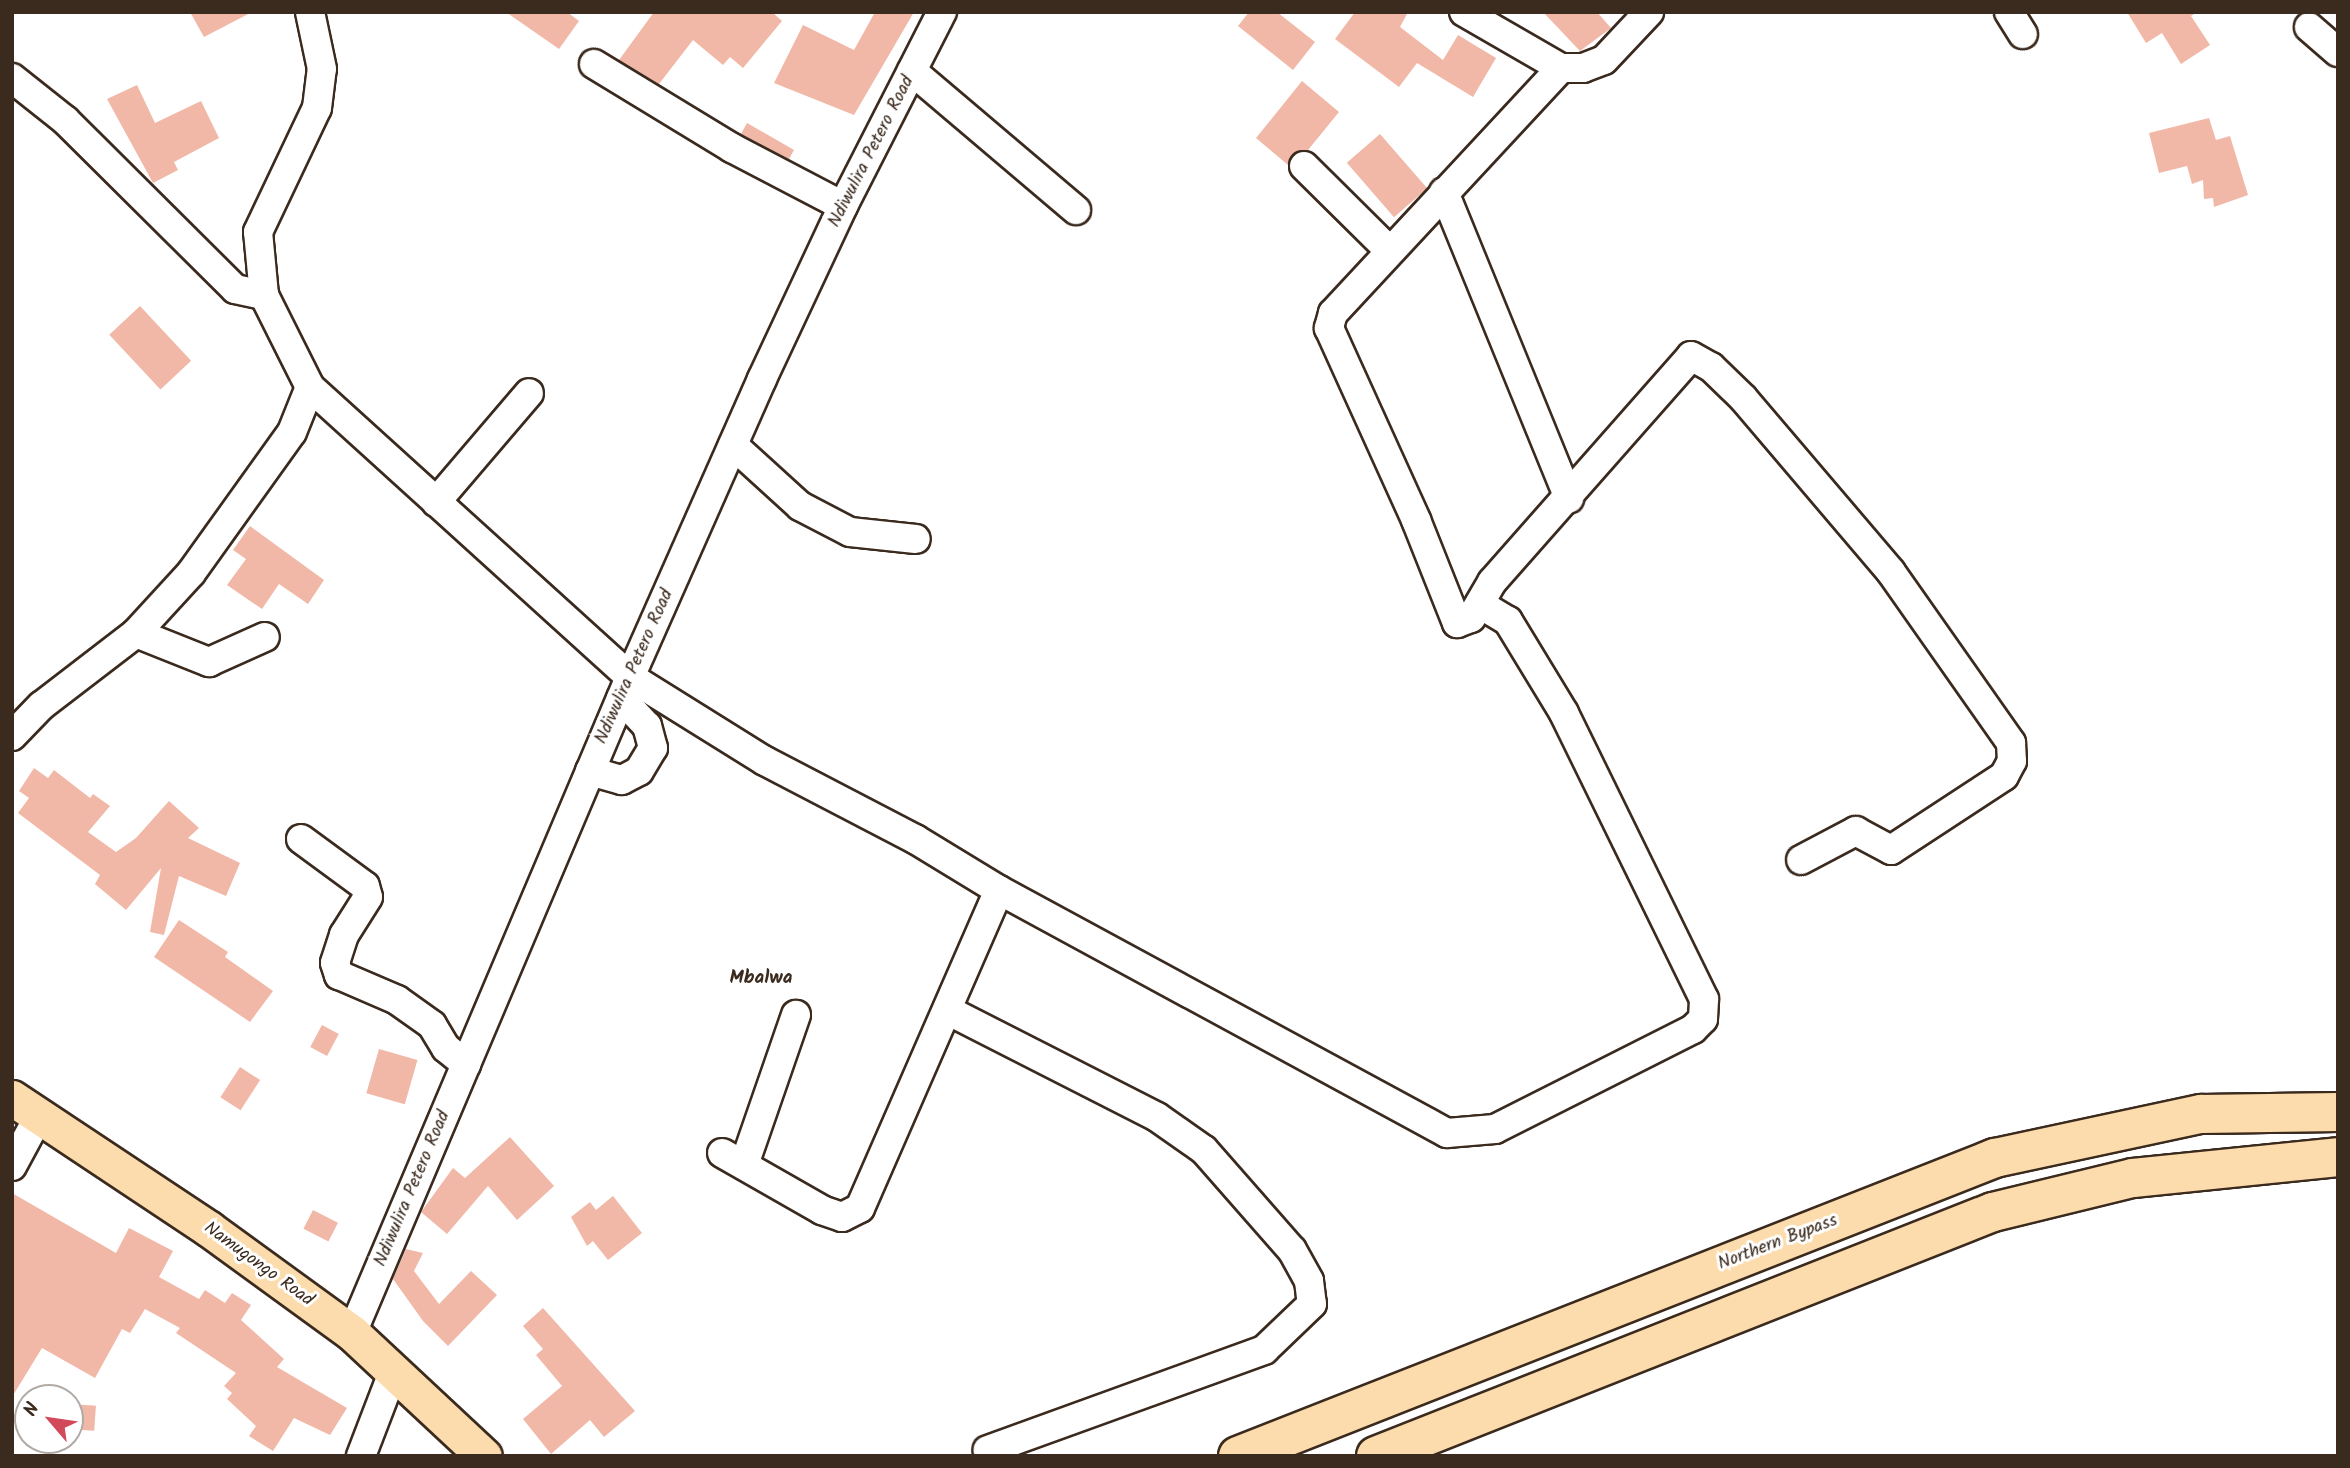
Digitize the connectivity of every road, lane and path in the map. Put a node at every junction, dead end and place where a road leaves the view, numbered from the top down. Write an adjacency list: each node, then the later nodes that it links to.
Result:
1 (310, 12): 16 (street)
2 (942, 12): 9 (street, Ndiwulira Petero Road)
3 (1464, 12): 8 (street)
4 (1648, 12): 8 (street)
5 (2309, 27): 6 (street)
6 (2338, 52)
7 (594, 64): 13 (street)
8 (1561, 68): 12 (street)
9 (912, 71): 13 (street, Ndiwulira Petero Road); 14 (street)
10 (12, 78): 16 (street)
11 (1304, 166): 15 (street)
12 (1444, 192): 15 (street); 20 (street)
13 (843, 206): 19 (street, Ndiwulira Petero Road)
14 (1076, 210)
15 (1390, 251): 23 (street)
16 (264, 295): 17 (street)
17 (310, 387): 21 (street); 24 (street)
18 (529, 393): 21 (street)
19 (733, 445): 22 (street); 26 (street, Ndiwulira Petero Road)
20 (1569, 498): 23 (street); 30 (street)
21 (436, 502): 26 (street)
22 (916, 539)
23 (1480, 604): 31 (street)
24 (136, 633): 25 (street); 27 (street)
25 (265, 637)
26 (626, 688): 28 (street, Ndiwulira Petero Road); 28 (street); 31 (street)
27 (12, 736)
28 (590, 771): 34 (street, Ndiwulira Petero Road)
29 (301, 839): 34 (street)
30 (1801, 860)
31 (999, 890): 32 (street)
32 (949, 1011): 33 (street); 41 (street)
33 (796, 1014)
34 (466, 1064): 39 (street, Ndiwulira Petero Road)
35 (26, 1107): 38 (street); 39 (main road, Namugongo Road)
36 (2338, 1112): 44 (highway, Northern Bypass)
37 (2338, 1157): 45 (highway)
38 (12, 1166)
39 (352, 1333): 40 (main road, Namugongo Road)
40 (394, 1370): 42 (street); 43 (main road, Namugongo Road)
41 (988, 1450)
42 (361, 1456)
43 (484, 1456)
44 (1238, 1456)
45 (1376, 1456)

